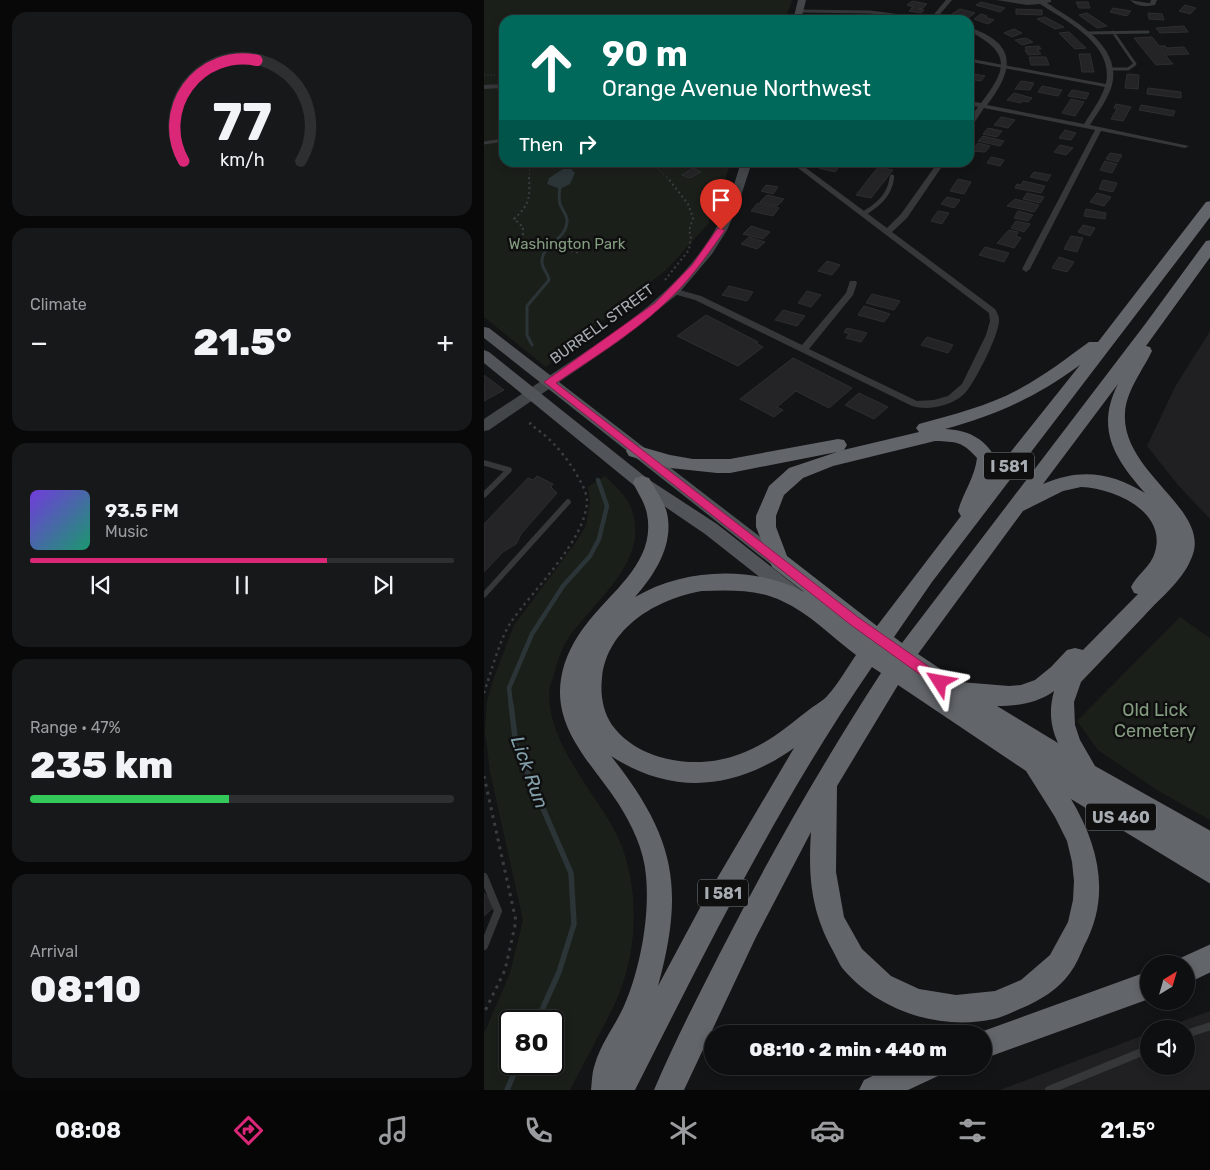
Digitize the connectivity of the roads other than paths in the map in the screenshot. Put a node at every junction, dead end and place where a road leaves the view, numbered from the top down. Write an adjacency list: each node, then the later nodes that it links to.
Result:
1 (802, 0): 9 (street)
2 (949, 0): 12 (street)
3 (999, 0): 7 (street)
4 (1051, 0): 8 (street)
5 (1133, 0): 6 (street)
6 (1154, 0)
7 (1014, 1): 8 (street)
8 (1042, 2): 16 (street)
9 (800, 11): 10 (street); 11 (lane)
10 (799, 15)
11 (893, 15)
12 (936, 15)
13 (974, 32): 18 (street)
14 (1113, 32): 15 (lane); 16 (lane); 19 (lane)
15 (1148, 32)
16 (1086, 33): 19 (street)
17 (974, 61): 18 (lane)
18 (1005, 67): 22 (lane); 24 (street)
19 (1109, 69): 22 (street)
20 (484, 86): 21 (street)
21 (499, 86)
22 (1108, 86): 26 (street)
23 (974, 104): 24 (street)
24 (982, 106): 25 (street); 26 (street)
25 (974, 117)
26 (1086, 126): 27 (street)
27 (1099, 128): 30 (street); 39 (street)
28 (499, 141): 29 (lane)
29 (484, 143)
30 (1185, 146)
31 (745, 167): 41 (street, BURRELL STREET)
32 (802, 167): 36 (street)
33 (938, 167): 37 (street)
34 (892, 176): 36 (lane)
35 (1210, 205): 44 (highway, I 581)
36 (863, 214): 37 (street)
37 (888, 232): 45 (street)
38 (1210, 244): 42 (highway, I 581)
39 (1026, 269)
40 (853, 283): 45 (street)
41 (667, 287): 45 (street); 47 (street, BURRELL STREET)
42 (1163, 312): 55 (highway, I 581); 63 (highway)
43 (484, 331): 47 (main road, US 460)
44 (1113, 333): 50 (highway); 56 (highway, I 581)
45 (803, 350)
46 (484, 355): 48 (main road, US 460)
47 (549, 382): 48 (street, BURRELL STREET); 50 (main road, US 460)
48 (532, 394): 49 (street, BURRELL STREET); 52 (main road, US 460)
49 (484, 426)
50 (635, 451): 57 (main road, US 460)
51 (484, 463): 53 (lane)
52 (642, 483): 59 (main road, US 460); 79 (highway)
53 (484, 495)
54 (568, 502): 58 (lane)
55 (1013, 508): 60 (highway); 64 (highway, I 581)
56 (966, 523): 57 (highway); 61 (highway, I 581)
57 (779, 561): 60 (highway, US 460)
58 (484, 595)
59 (800, 600): 61 (highway); 62 (highway, US 460)
60 (954, 691): 63 (highway, US 460)
61 (838, 698): 80 (highway, I 581)
62 (1032, 762): 64 (highway); 66 (highway, US 460)
63 (1087, 774): 65 (highway, US 460)
64 (826, 782): 81 (highway, I 581)
65 (1210, 845)
66 (1210, 872)
67 (484, 877): 68 (lane)
68 (484, 946)
69 (1210, 957): 70 (highway)
70 (1195, 966)
71 (1210, 966): 72 (highway)
72 (1195, 969)
73 (1140, 988): 76 (highway)
74 (1210, 1026): 75 (lane)
75 (1195, 1031)
76 (992, 1042)
77 (1140, 1053): 83 (lane)
78 (908, 1075): 82 (highway)
79 (606, 1090)
80 (619, 1090)
81 (669, 1090)
82 (874, 1090)
83 (1049, 1090)

